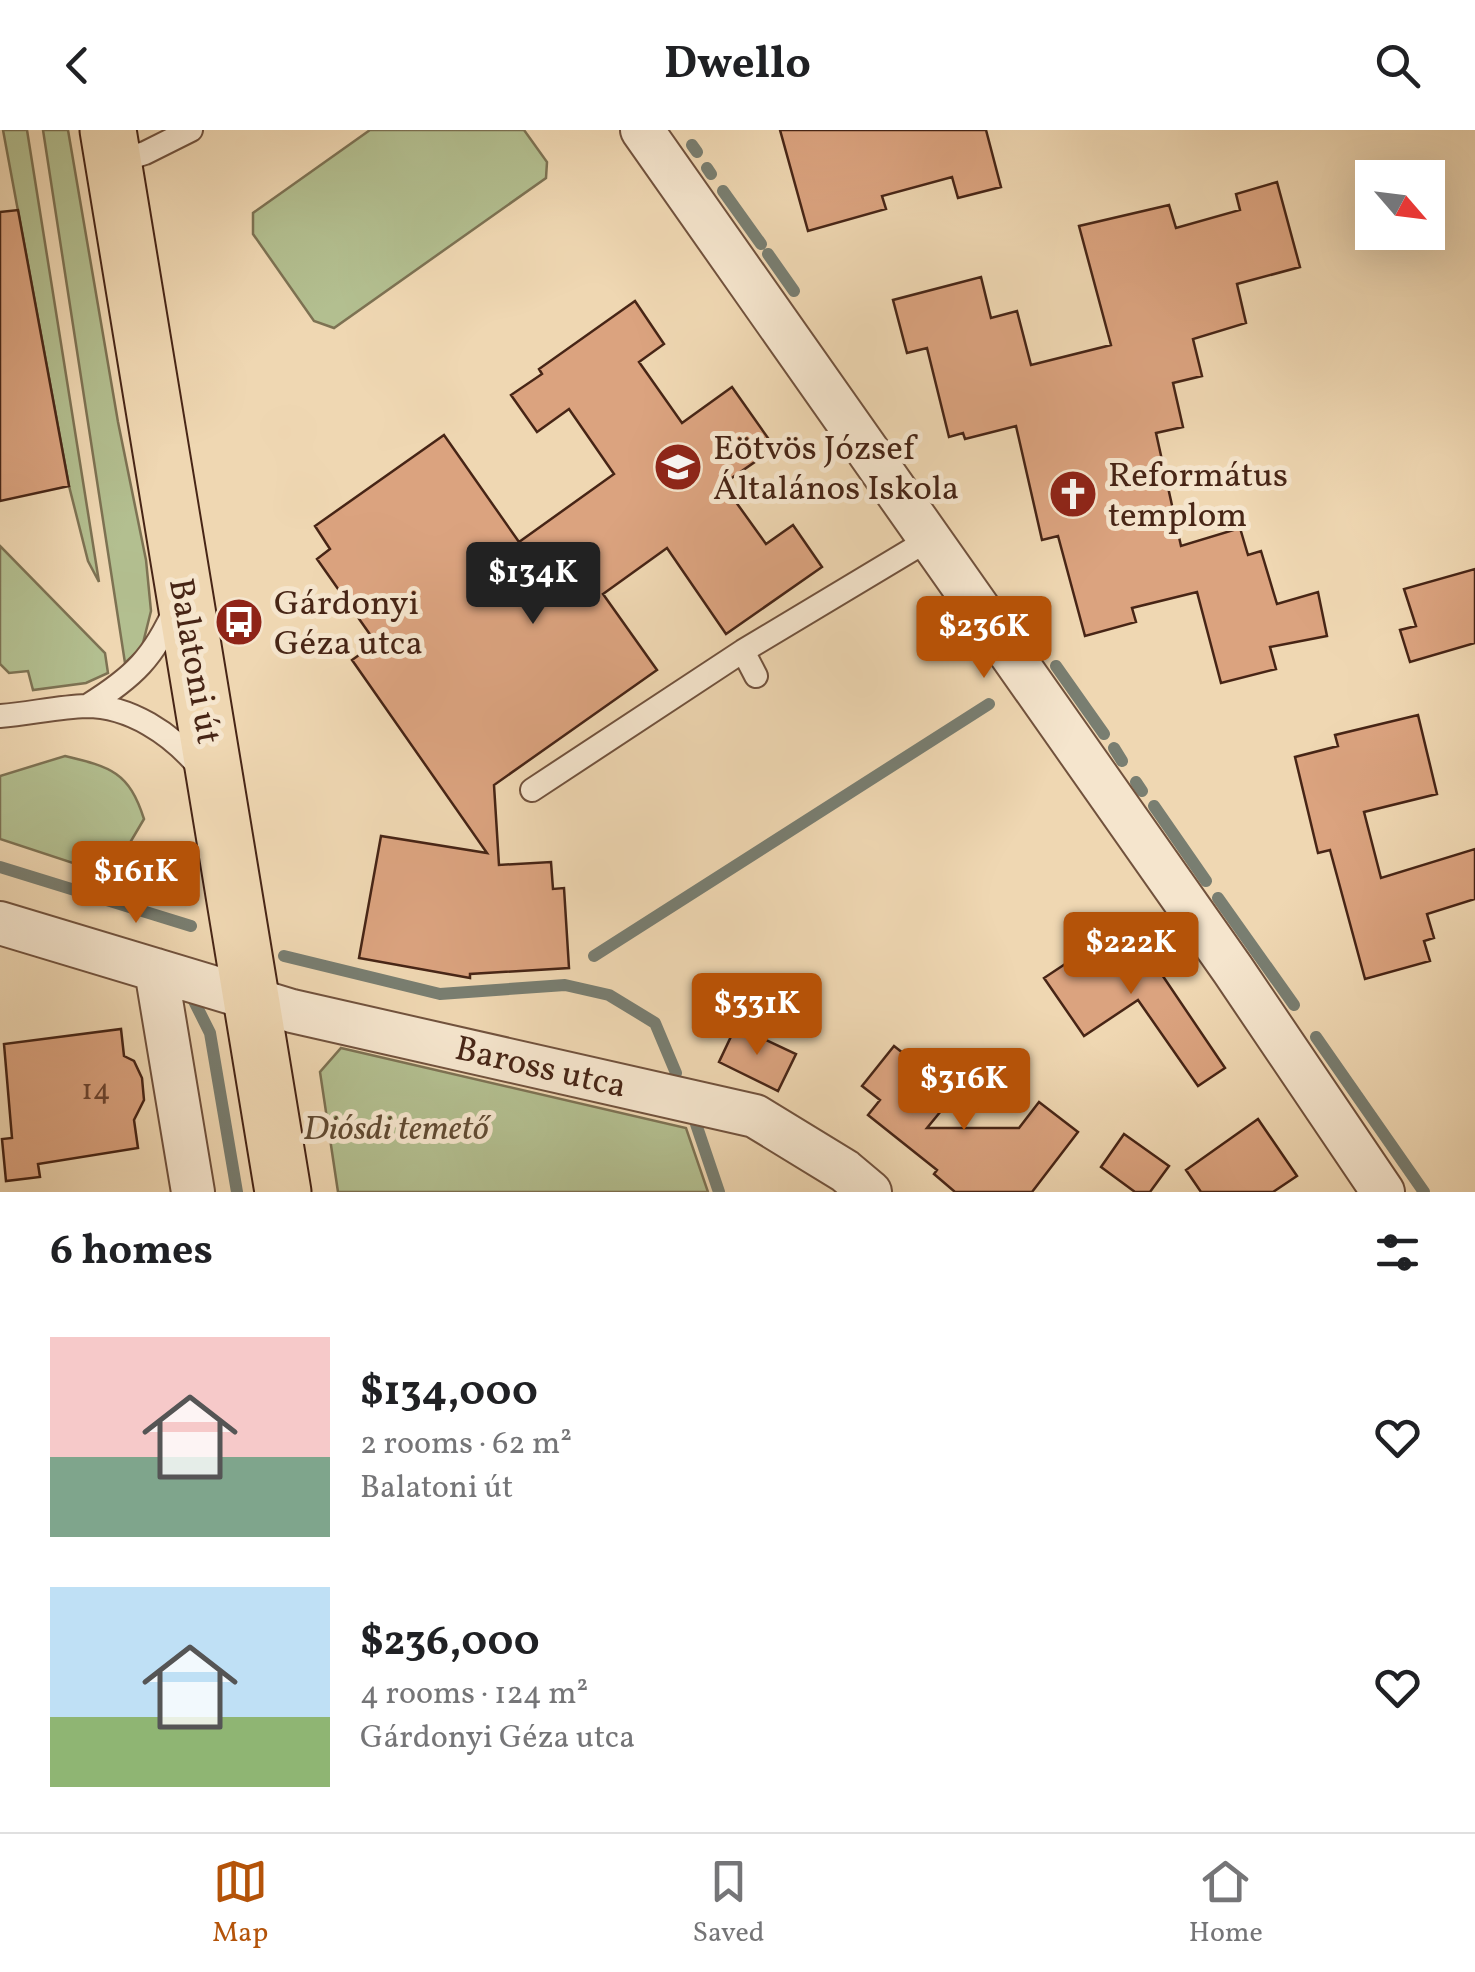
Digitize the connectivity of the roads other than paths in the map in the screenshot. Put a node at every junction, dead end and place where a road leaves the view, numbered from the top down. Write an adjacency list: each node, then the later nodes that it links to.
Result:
1 (191, 130): 3 (lane)
2 (642, 130): 4 (street)
3 (111, 147): 5 (main road, Balatoni út)
4 (928, 540): 6 (lane); 18 (street)
5 (184, 590): 8 (lane); 10 (main road, Balatoni út)
6 (743, 651): 7 (lane); 11 (lane)
7 (756, 676)
8 (87, 706): 9 (lane); 10 (lane)
9 (0, 716)
10 (218, 788): 14 (main road, Balatoni út)
11 (532, 790)
12 (0, 923): 13 (street, Baross utca)
13 (156, 970): 14 (street, Baross utca); 15 (street)
14 (250, 998): 16 (main road, Balatoni út); 17 (street, Baross utca)
15 (193, 1192)
16 (283, 1192)
17 (870, 1192)
18 (1383, 1192)

